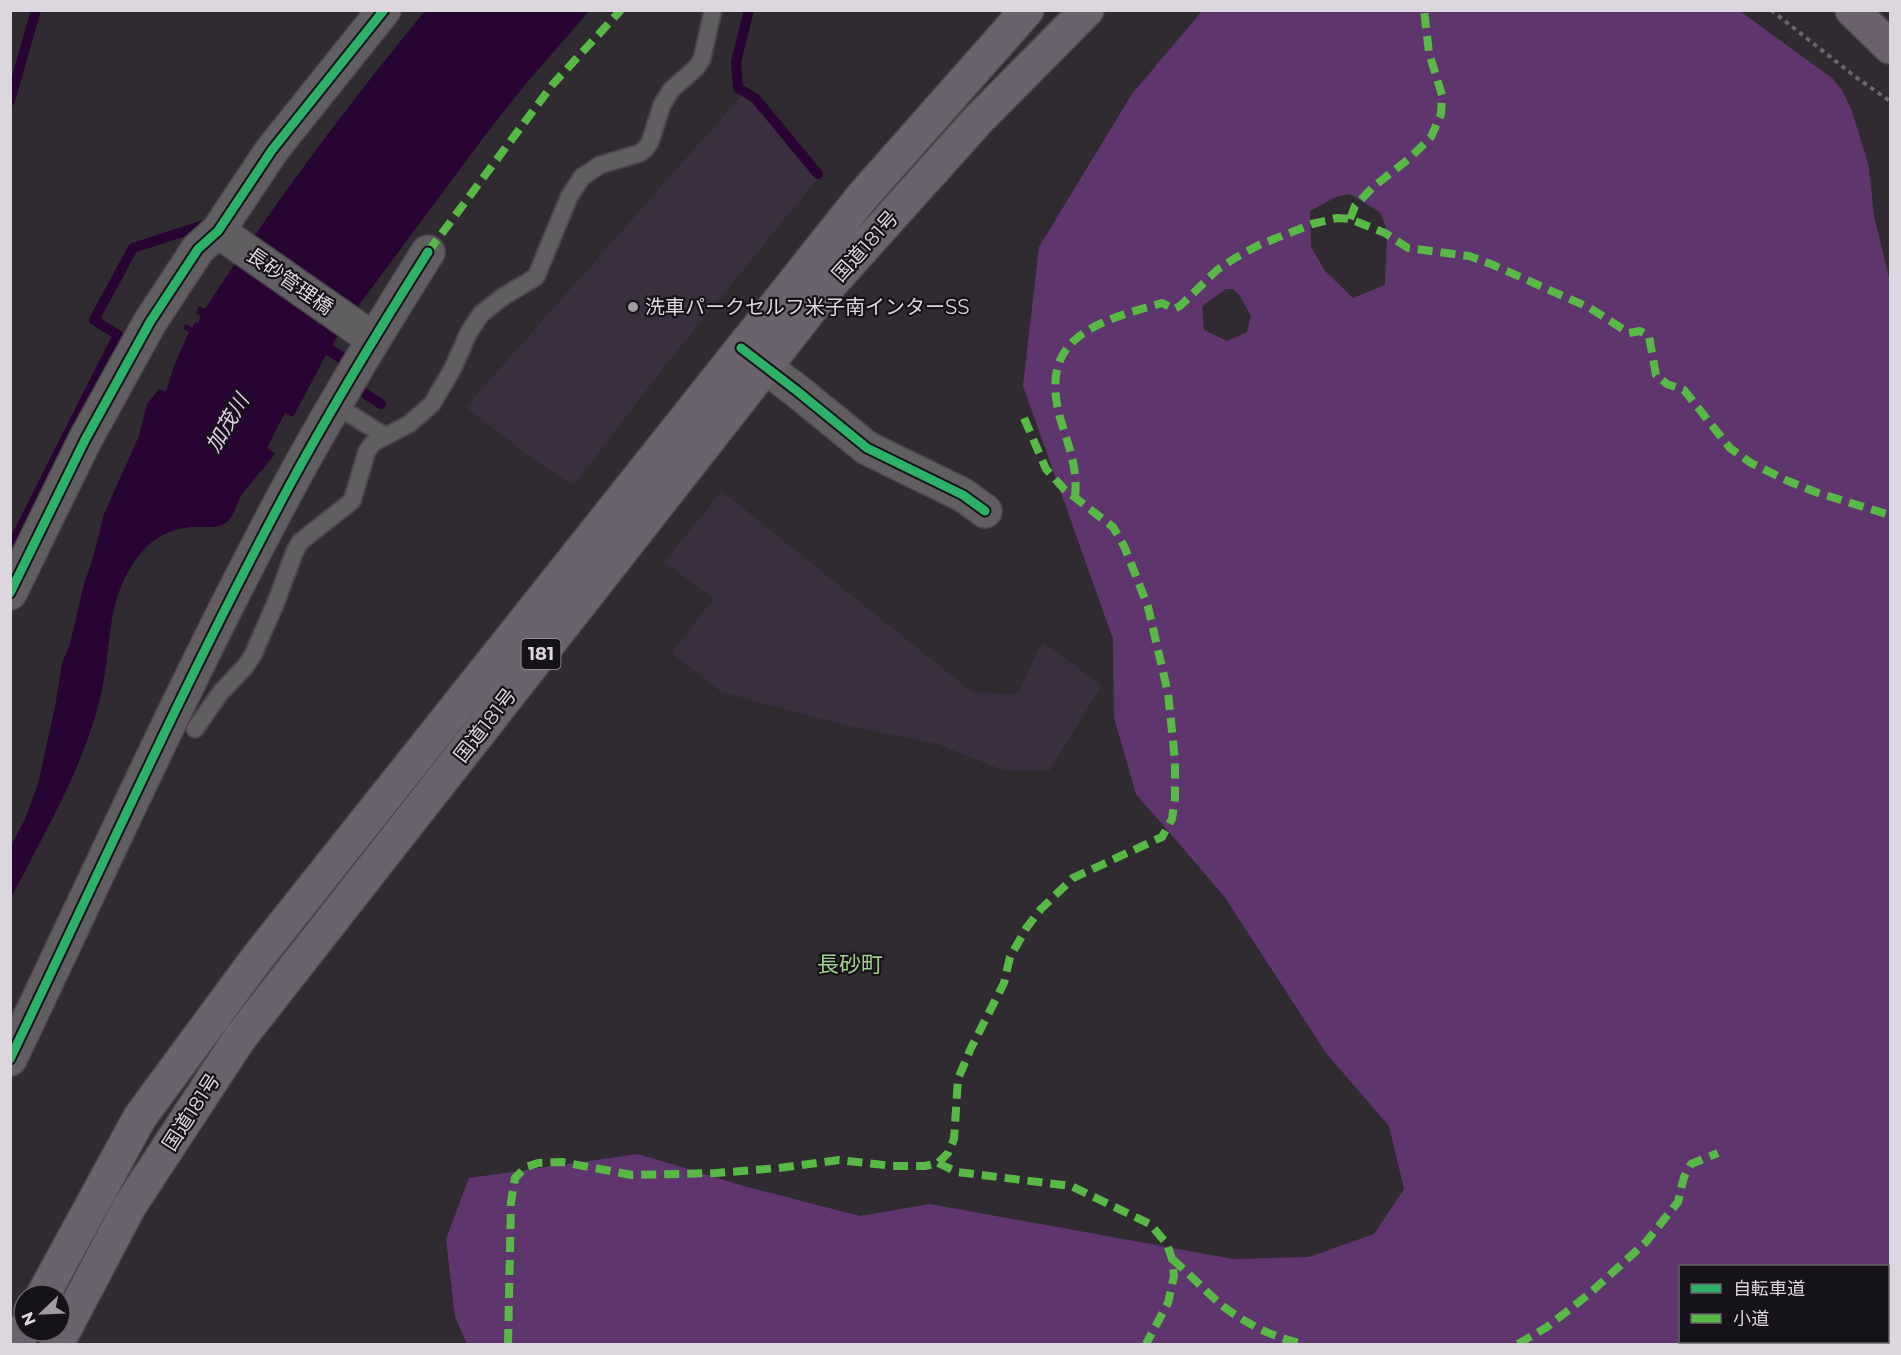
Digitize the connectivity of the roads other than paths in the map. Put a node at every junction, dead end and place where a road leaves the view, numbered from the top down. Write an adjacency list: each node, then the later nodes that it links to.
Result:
1 (384, 10): 9 (street)
2 (713, 10): 14 (lane)
3 (1027, 10): 12 (highway, 国道181号 / 181)
4 (1087, 10): 12 (highway, 国道181号 / 181)
5 (1852, 10): 8 (highway)
6 (1884, 10): 7 (highway)
7 (1890, 16)
8 (1890, 47)
9 (225, 236): 11 (street, 長砂管理橋); 16 (street)
10 (428, 252): 11 (street)
11 (360, 330): 13 (street)
12 (753, 357): 15 (street); 19 (highway, 国道181号 / 181); 20 (highway, 国道181号 / 181)
13 (335, 405): 14 (lane); 17 (street)
14 (385, 436): 17 (lane)
15 (985, 511)
16 (10, 593)
17 (192, 727): 18 (street)
18 (10, 1059)
19 (50, 1283)
20 (57, 1344)

